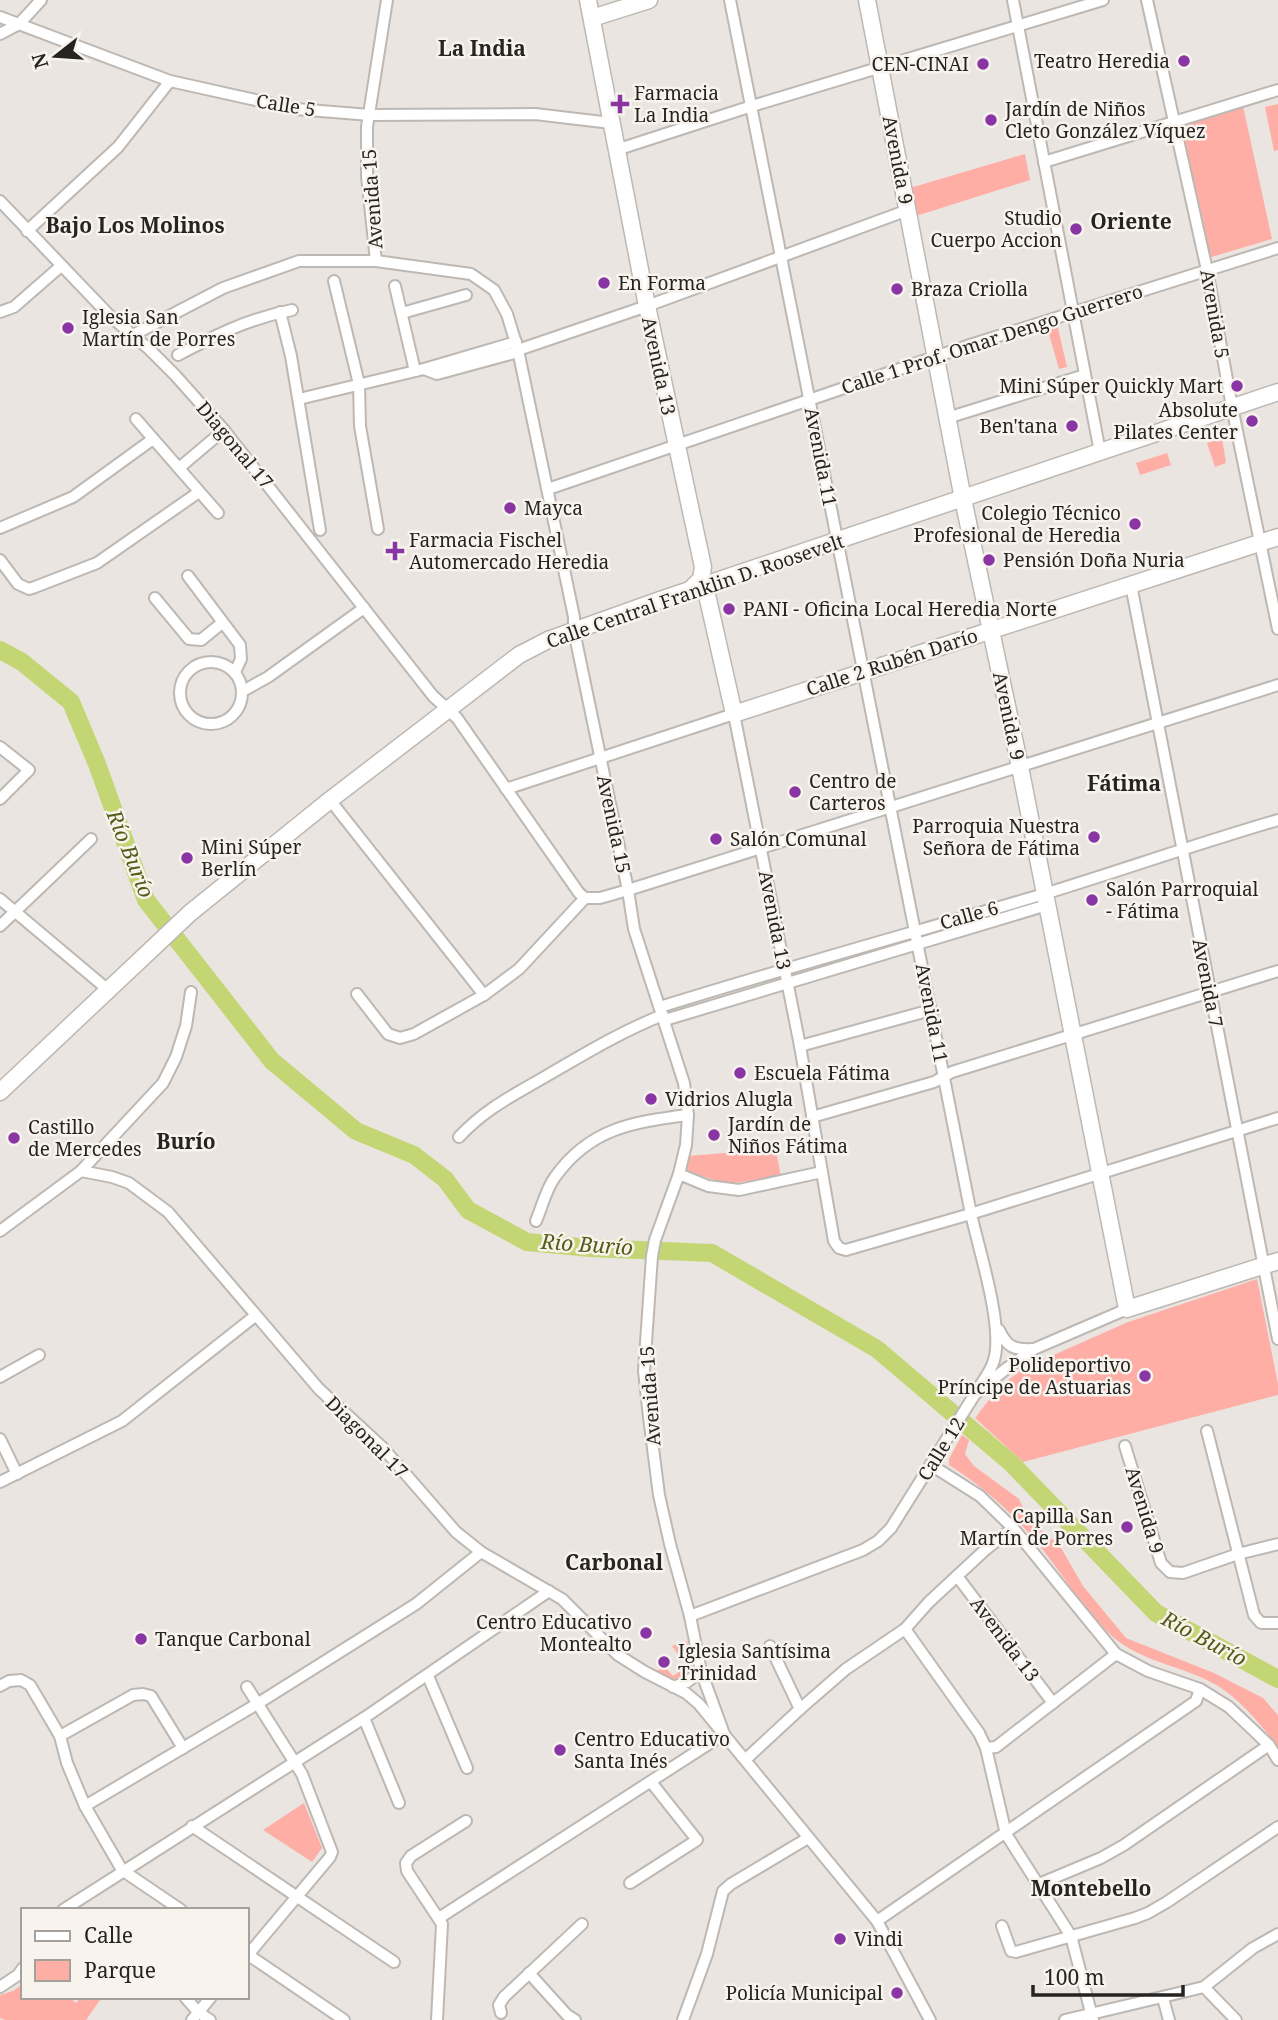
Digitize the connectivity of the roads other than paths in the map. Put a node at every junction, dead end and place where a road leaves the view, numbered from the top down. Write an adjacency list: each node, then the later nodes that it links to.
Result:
1 (41, 0): 12 (street)
2 (387, 0): 19 (street, Avenida 15)
3 (587, 0): 11 (main road, Avenida 13)
4 (649, 0): 11 (main road)
5 (730, 0): 18 (street, Avenida 11)
6 (867, 0): 15 (main road, Avenida 9)
7 (1013, 0): 13 (street)
8 (1103, 0): 13 (street)
9 (1146, 0): 20 (street, Avenida 5)
10 (0, 17): 12 (street, Calle 5)
11 (592, 19): 21 (main road, Avenida 13)
12 (19, 24): 14 (street); 16 (street, Calle 5)
13 (1018, 26): 15 (street); 23 (street)
14 (0, 34)
15 (880, 68): 18 (street); 25 (main road, Avenida 9)
16 (170, 81): 19 (street, Calle 5); 26 (street)
17 (1278, 90): 20 (street)
18 (752, 106): 22 (street); 28 (street, Avenida 11)
19 (370, 115): 21 (street, Calle 5); 29 (street, Avenida 15)
20 (1173, 122): 23 (street); 31 (street, Avenida 5)
21 (611, 123): 22 (main road, Avenida 13)
22 (616, 150): 35 (main road, Avenida 13)
23 (1044, 162): 37 (street)
24 (0, 201): 26 (street, Diagonal 17)
25 (908, 210): 28 (street); 42 (main road, Avenida 9)
26 (27, 231): 30 (street, Diagonal 17)
27 (1278, 248): 31 (street, Calle 1 Prof. Omar Dengo Guerrero)
28 (782, 256): 35 (street); 47 (street, Avenida 11)
29 (376, 261): 39 (street); 40 (street, Avenida 15)
30 (61, 266): 36 (street); 39 (street, Diagonal 17)
31 (1207, 270): 37 (street, Calle 1 Prof. Omar Dengo Guerrero); 49 (street, Avenida 5)
32 (334, 281): 45 (street)
33 (395, 286): 38 (street)
34 (466, 295): 38 (street)
35 (647, 306): 40 (street); 54 (main road, Avenida 13)
36 (0, 312)
37 (1073, 312): 42 (street, Calle 1 Prof. Omar Dengo Guerrero); 44 (street)
38 (402, 313): 43 (street)
39 (132, 335): 52 (street, Diagonal 17)
40 (517, 348): 43 (street); 57 (street, Avenida 15)
41 (178, 355): 48 (street)
42 (936, 357): 47 (street, Calle 1 Prof. Omar Dengo Guerrero); 50 (main road, Avenida 9)
43 (420, 370): 45 (street)
44 (1085, 375): 50 (street); 55 (street)
45 (359, 384): 48 (street); 62 (street)
46 (1278, 391): 49 (main road, Calle Central Franklin D. Roosevelt)
47 (810, 398): 54 (street, Calle 1 Prof. Omar Dengo Guerrero); 65 (street, Avenida 11)
48 (299, 399): 63 (street)
49 (1232, 407): 55 (main road, Calle Central Franklin D. Roosevelt); 66 (street, Avenida 5)
50 (947, 418): 59 (main road, Avenida 9)
51 (136, 419): 53 (street)
52 (224, 430): 56 (street); 74 (street, Diagonal 17)
53 (153, 439): 56 (street); 61 (street)
54 (675, 444): 57 (street, Calle 1 Prof. Omar Dengo Guerrero); 68 (main road, Avenida 13)
55 (1100, 452): 59 (main road, Calle Central Franklin D. Roosevelt)
56 (179, 468): 58 (street)
57 (548, 489): 78 (street, Avenida 15)
58 (199, 492): 60 (street); 67 (street)
59 (963, 499): 65 (main road, Calle Central Franklin D. Roosevelt); 77 (main road, Avenida 9)
60 (218, 513)
61 (0, 528)
62 (378, 529)
63 (320, 530)
64 (1278, 537): 66 (main road, Calle 2 Rubén Darío)
65 (838, 542): 70 (main road, Calle Central Franklin D. Roosevelt); 79 (street, Avenida 11)
66 (1260, 543): 71 (main road, Calle 2 Rubén Darío); 76 (street, Avenida 5)
67 (0, 560)
68 (703, 566): 70 (main road); 72 (main road)
69 (188, 576): 75 (street)
70 (721, 580): 72 (main road, Calle Central Franklin D. Roosevelt)
71 (1130, 585): 77 (main road, Calle 2 Rubén Darío); 85 (street, Avenida 7)
72 (697, 588): 78 (main road, Calle Central Franklin D. Roosevelt); 84 (main road, Avenida 13)
73 (155, 598): 75 (street)
74 (364, 608): 82 (street); 83 (street, Diagonal 17)
75 (222, 623): 80 (street)
76 (1278, 628)
77 (992, 630): 79 (main road, Calle 2 Rubén Darío); 88 (main road, Avenida 9)
78 (574, 631): 83 (main road, Calle Central Franklin D. Roosevelt); 87 (street, Avenida 15)
79 (864, 671): 84 (main road, Calle 2 Rubén Darío); 92 (street, Avenida 11)
80 (235, 672): 82 (street); 82 (street)
81 (1278, 685): 85 (street)
82 (243, 691)
83 (448, 709): 89 (street, Diagonal 17); 91 (main road, Calle Central Franklin D. Roosevelt)
84 (734, 714): 87 (street, Calle 2 Rubén Darío); 96 (street, Avenida 13)
85 (1156, 724): 88 (street); 95 (street, Avenida 7)
86 (0, 747): 90 (street)
87 (600, 757): 89 (street, Calle 2 Rubén Darío); 97 (street, Avenida 15)
88 (1020, 767): 92 (street); 100 (main road, Avenida 9)
89 (506, 789): 98 (street, Diagonal 17)
90 (0, 799)
91 (330, 800): 108 (main road, Calle Central Franklin D. Roosevelt); 112 (street)
92 (891, 807): 96 (street); 103 (street, Avenida 11)
93 (1278, 820): 95 (street, Calle 6)
94 (91, 839): 101 (street)
95 (1182, 848): 100 (street, Calle 6); 110 (street, Avenida 7)
96 (761, 849): 97 (street); 105 (street, Avenida 13)
97 (628, 890): 98 (street); 114 (street, Avenida 15)
98 (585, 898): 112 (street)
99 (0, 899): 101 (street)
100 (1046, 899): 103 (street, Calle 6); 104 (street, Calle 6); 115 (main road, Avenida 9)
101 (14, 911): 102 (street); 108 (street)
102 (0, 926)
103 (915, 930): 104 (street, Avenida 11); 105 (street, Calle 6)
104 (918, 944): 107 (street, Calle 6); 113 (street, Avenida 11)
105 (785, 968): 107 (street, Avenida 13); 114 (street, Calle 6)
106 (1278, 971): 110 (street)
107 (787, 981): 114 (street, Calle 6); 116 (street, Avenida 13)
108 (107, 989): 118 (main road)
109 (191, 992): 124 (street)
110 (1209, 992): 115 (street); 122 (street, Avenida 7)
111 (357, 994): 112 (street)
112 (484, 995)
113 (931, 1010): 116 (street); 117 (street, Avenida 11)
114 (663, 1014): 119 (street, Avenida 15); 123 (street, Calle 6)
115 (1073, 1035): 117 (street); 127 (main road, Avenida 9)
116 (800, 1046): 120 (street, Avenida 13)
117 (944, 1076): 120 (street); 128 (street, Avenida 11)
118 (0, 1092)
119 (688, 1115): 126 (street, Avenida 15); 129 (street)
120 (813, 1117): 125 (street, Avenida 13)
121 (1278, 1118): 122 (street)
122 (1236, 1131): 127 (street); 131 (street, Avenida 7)
123 (459, 1138)
124 (81, 1171): 130 (street); 133 (street, Diagonal 17)
125 (822, 1172): 126 (street); 128 (street, Avenida 13)
126 (679, 1174): 152 (street, Avenida 15)
127 (1100, 1174): 128 (street); 132 (main road, Avenida 9)
128 (971, 1214): 134 (street, Avenida 11)
129 (536, 1222)
130 (0, 1231)
131 (1271, 1264): 132 (main road, Calle 12); 135 (street, Avenida 7)
132 (1127, 1309): 136 (street, Calle 12)
133 (255, 1316): 144 (street); 148 (street, Diagonal 17)
134 (996, 1325): 136 (street, Avenida 11); 139 (street, Avenida 11)
135 (1278, 1339)
136 (1034, 1349): 139 (street, Calle 12)
137 (39, 1355): 138 (street)
138 (0, 1377)
139 (972, 1399): 143 (street, Calle 12)
140 (1206, 1431): 149 (street)
141 (0, 1439): 144 (street)
142 (1125, 1446): 149 (street, Avenida 9)
143 (931, 1465): 146 (street); 152 (street, Calle 12)
144 (17, 1474): 145 (street)
145 (0, 1482)
146 (1013, 1528): 150 (street); 156 (street)
147 (1278, 1544): 149 (street)
148 (481, 1552): 151 (street, Diagonal 17); 164 (street)
149 (1238, 1554): 153 (street)
150 (957, 1576): 154 (street); 163 (street, Avenida 13)
151 (549, 1591): 158 (street); 160 (street, Diagonal 17)
152 (690, 1616): 157 (street, Avenida 15)
153 (1278, 1623)
154 (905, 1629): 165 (street); 171 (street)
155 (770, 1646): 165 (street)
156 (1116, 1654): 162 (street); 163 (street)
157 (701, 1671): 160 (street); 167 (street, Avenida 15)
158 (428, 1676): 166 (street); 175 (street)
159 (0, 1686): 168 (street)
160 (673, 1687): 167 (street, Diagonal 17)
161 (247, 1688): 164 (street)
162 (1200, 1689): 169 (street); 182 (street)
163 (1053, 1703): 171 (street)
164 (257, 1704): 170 (street); 174 (street)
165 (800, 1709): 172 (street)
166 (364, 1718): 174 (street); 177 (street)
167 (723, 1734): 172 (street, Diagonal 17); 176 (street)
168 (60, 1736): 170 (street); 178 (street)
169 (1269, 1745): 173 (street); 186 (street)
170 (183, 1748): 178 (street)
171 (986, 1748): 182 (street)
172 (746, 1759): 183 (street, Diagonal 17)
173 (1278, 1760)
174 (295, 1763): 180 (street); 187 (street)
175 (467, 1768)
176 (651, 1782): 185 (street); 190 (street)
177 (399, 1803)
178 (85, 1806): 184 (street)
179 (466, 1821): 190 (street)
180 (192, 1826): 184 (street); 187 (street)
181 (1278, 1827): 195 (street)
182 (1006, 1834): 186 (street); 191 (street)
183 (808, 1838): 191 (street, Diagonal 17); 213 (street)
184 (122, 1870): 188 (street); 189 (street)
185 (630, 1883)
186 (1039, 1884): 195 (street)
187 (295, 1897): 196 (street); 198 (street)
188 (66, 1908)
189 (178, 1908)
190 (439, 1918): 211 (street)
191 (877, 1921): 214 (street, Diagonal 17)
192 (582, 1924): 200 (street)
193 (1002, 1926): 195 (street)
194 (1278, 1934): 202 (street)
195 (1071, 1936): 208 (street)
196 (248, 1954)
197 (248, 1956): 210 (street)
198 (394, 1962)
199 (21, 1971): 201 (street)
200 (529, 1973): 206 (street); 212 (street)
201 (0, 1987)
202 (1204, 1987): 203 (street); 217 (street)
203 (1163, 1998): 208 (street); 216 (street)
204 (186, 1999): 207 (street)
205 (209, 1999): 207 (street)
206 (501, 2013)
207 (195, 2016): 209 (street)
208 (1092, 2017): 215 (street)
209 (210, 2020)
210 (344, 2020)
211 (437, 2020)
212 (575, 2020)
213 (683, 2020)
214 (930, 2020)
215 (1065, 2020)
216 (1169, 2020)
217 (1236, 2020)

